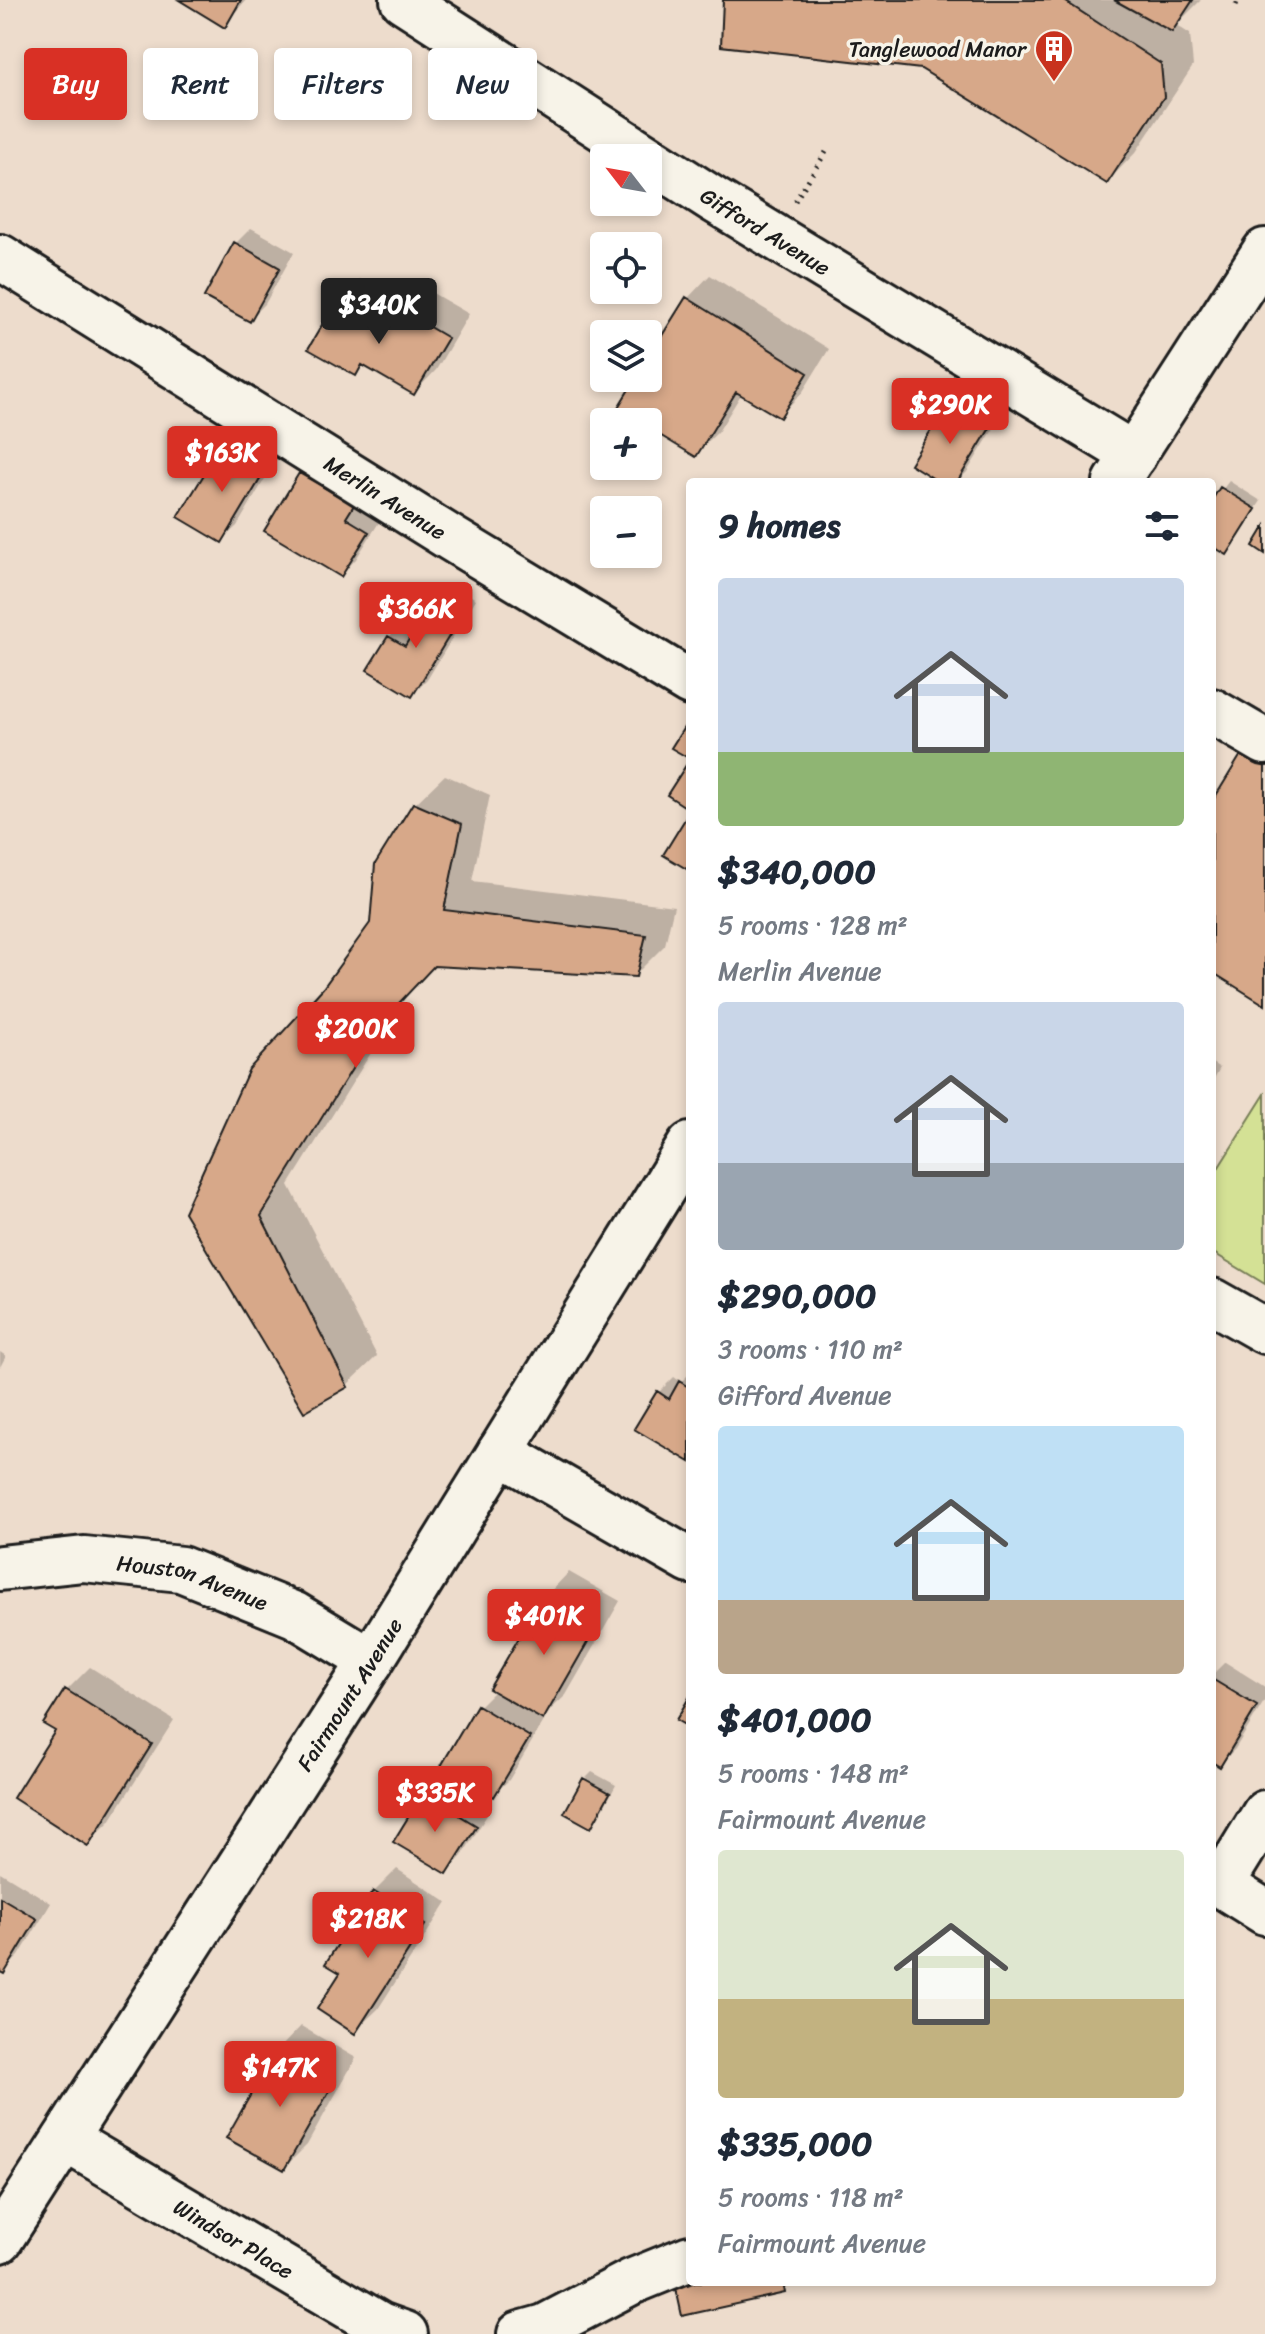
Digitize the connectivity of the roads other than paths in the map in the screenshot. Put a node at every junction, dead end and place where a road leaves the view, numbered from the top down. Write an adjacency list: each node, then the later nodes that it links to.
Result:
1 (403, 0): 4 (street, Gifford Avenue)
2 (1265, 251): 4 (street)
3 (0, 257): 5 (street, Merlin Avenue)
4 (1125, 468)
5 (686, 681)
6 (1216, 713): 7 (street)
7 (1265, 742)
8 (686, 1151): 11 (street, Fairmount Avenue)
9 (1216, 1303): 10 (street)
10 (1265, 1331)
11 (500, 1452): 12 (street); 14 (street, Fairmount Avenue)
12 (686, 1559)
13 (0, 1568): 14 (street, Houston Avenue)
14 (371, 1661): 18 (street, Fairmount Avenue)
15 (1265, 1813): 16 (street)
16 (1216, 1882): 17 (street)
17 (1265, 1912)
18 (65, 2139): 19 (street, Fairmount Avenue); 21 (street, Windsor Place)
19 (0, 2240)
20 (686, 2260): 22 (street)
21 (405, 2334)
22 (520, 2334)

